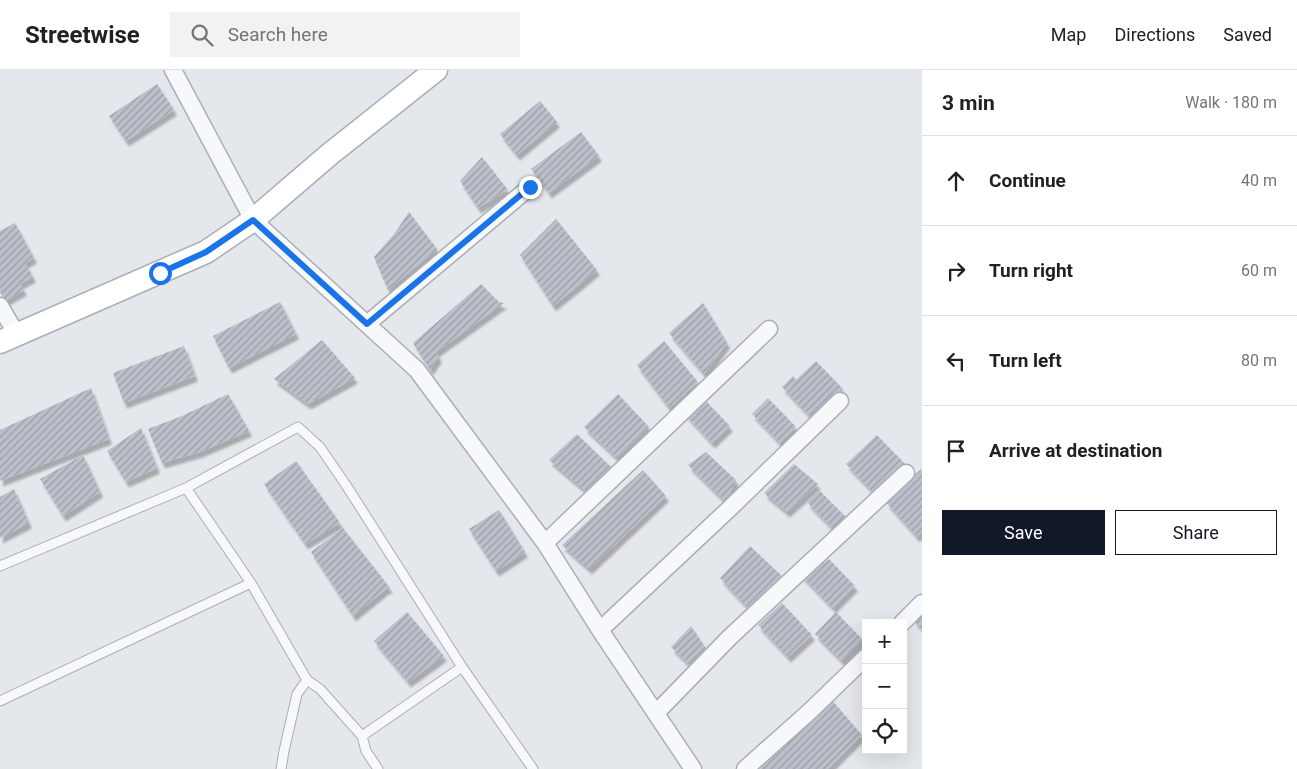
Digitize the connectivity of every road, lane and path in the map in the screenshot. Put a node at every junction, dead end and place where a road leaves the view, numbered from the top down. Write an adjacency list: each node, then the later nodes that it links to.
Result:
1 (173, 70): 4 (street)
2 (436, 70): 4 (main road)
3 (530, 187): 6 (street)
4 (253, 220): 6 (street); 8 (main road)
5 (0, 306): 8 (street)
6 (367, 324): 12 (street)
7 (769, 329): 12 (street)
8 (8, 338)
9 (840, 401): 17 (street)
10 (906, 473): 22 (street)
11 (186, 488): 13 (lane); 14 (lane); 19 (lane)
12 (545, 543): 17 (street)
13 (0, 566)
14 (251, 583): 20 (lane); 21 (lane)
15 (922, 604): 16 (street)
16 (906, 619)
17 (600, 630): 22 (street)
18 (862, 662): 28 (street)
19 (462, 667): 23 (lane); 26 (lane)
20 (307, 680): 23 (lane); 24 (lane)
21 (0, 701)
22 (656, 713): 27 (street)
23 (362, 736): 25 (lane)
24 (282, 769)
25 (378, 769)
26 (533, 769)
27 (692, 769)
28 (745, 769)

